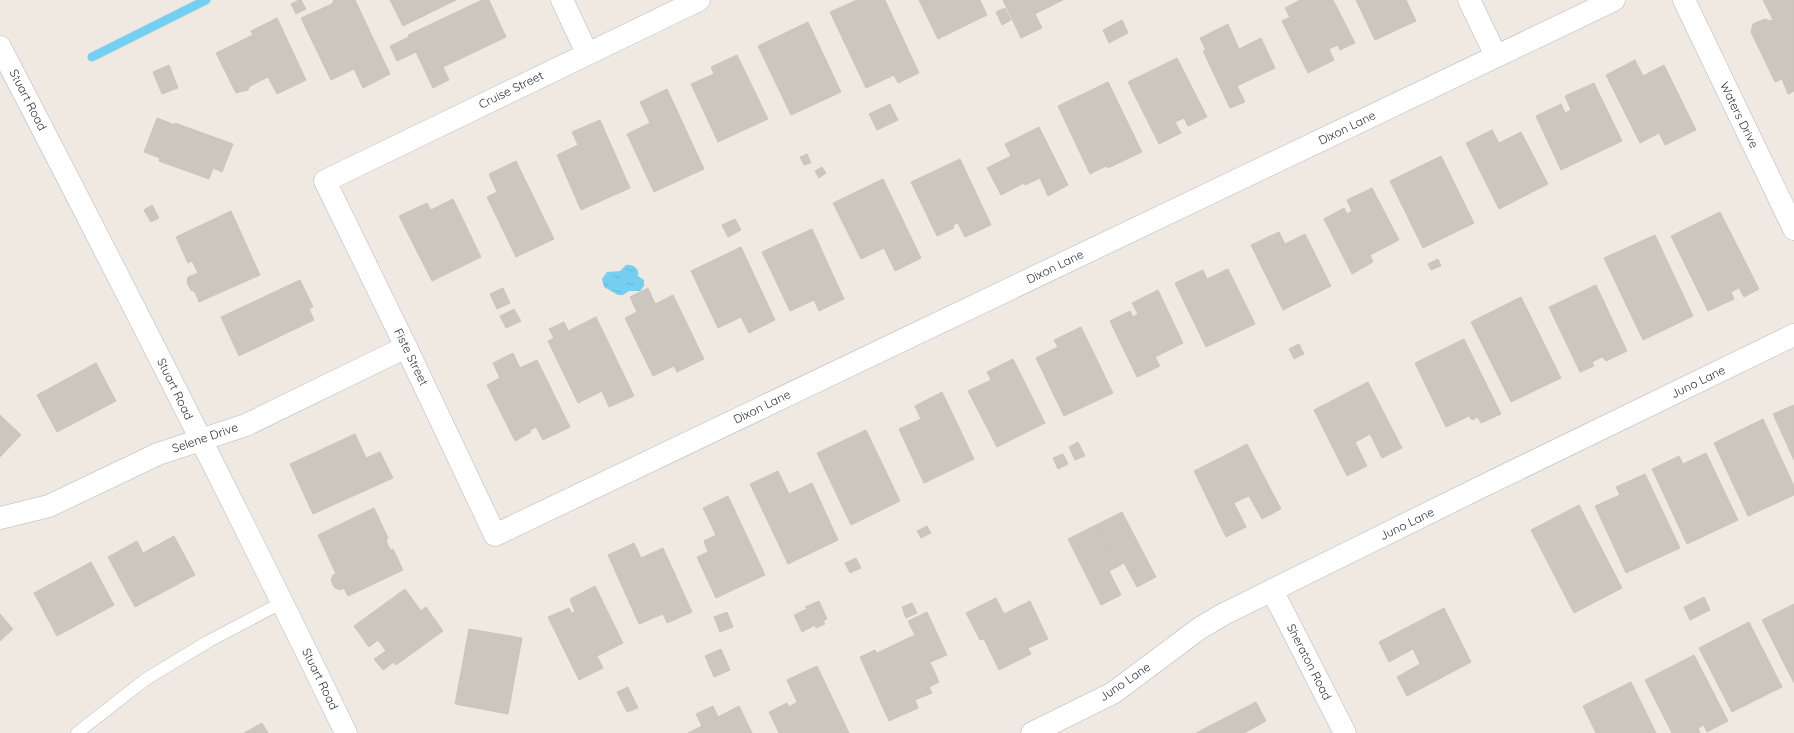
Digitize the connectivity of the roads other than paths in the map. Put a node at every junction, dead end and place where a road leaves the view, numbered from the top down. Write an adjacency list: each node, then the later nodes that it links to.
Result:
1 (562, 0): 7 (street)
2 (699, 0): 7 (street, Cruise Street)
3 (1469, 0): 8 (street)
4 (1614, 0): 8 (street, Dixon Lane)
5 (1684, 0): 10 (street, Waters Drive)
6 (0, 47): 13 (street, Stuart Road)
7 (587, 53): 9 (street, Cruise Street)
8 (1496, 56): 15 (street, Dixon Lane)
9 (325, 181): 12 (street, Fiste Street)
10 (1794, 229)
11 (1794, 335): 16 (street, Juno Lane)
12 (406, 347): 13 (street, Selene Drive); 15 (street, Fiste Street)
13 (200, 440): 14 (street, Selene Drive); 17 (street, Stuart Road)
14 (0, 518)
15 (495, 535)
16 (1272, 590): 20 (street, Juno Lane); 21 (street, Sheraton Road)
17 (283, 602): 18 (lane); 19 (street, Stuart Road)
18 (77, 733)
19 (346, 733)
20 (1032, 733)
21 (1345, 733)

